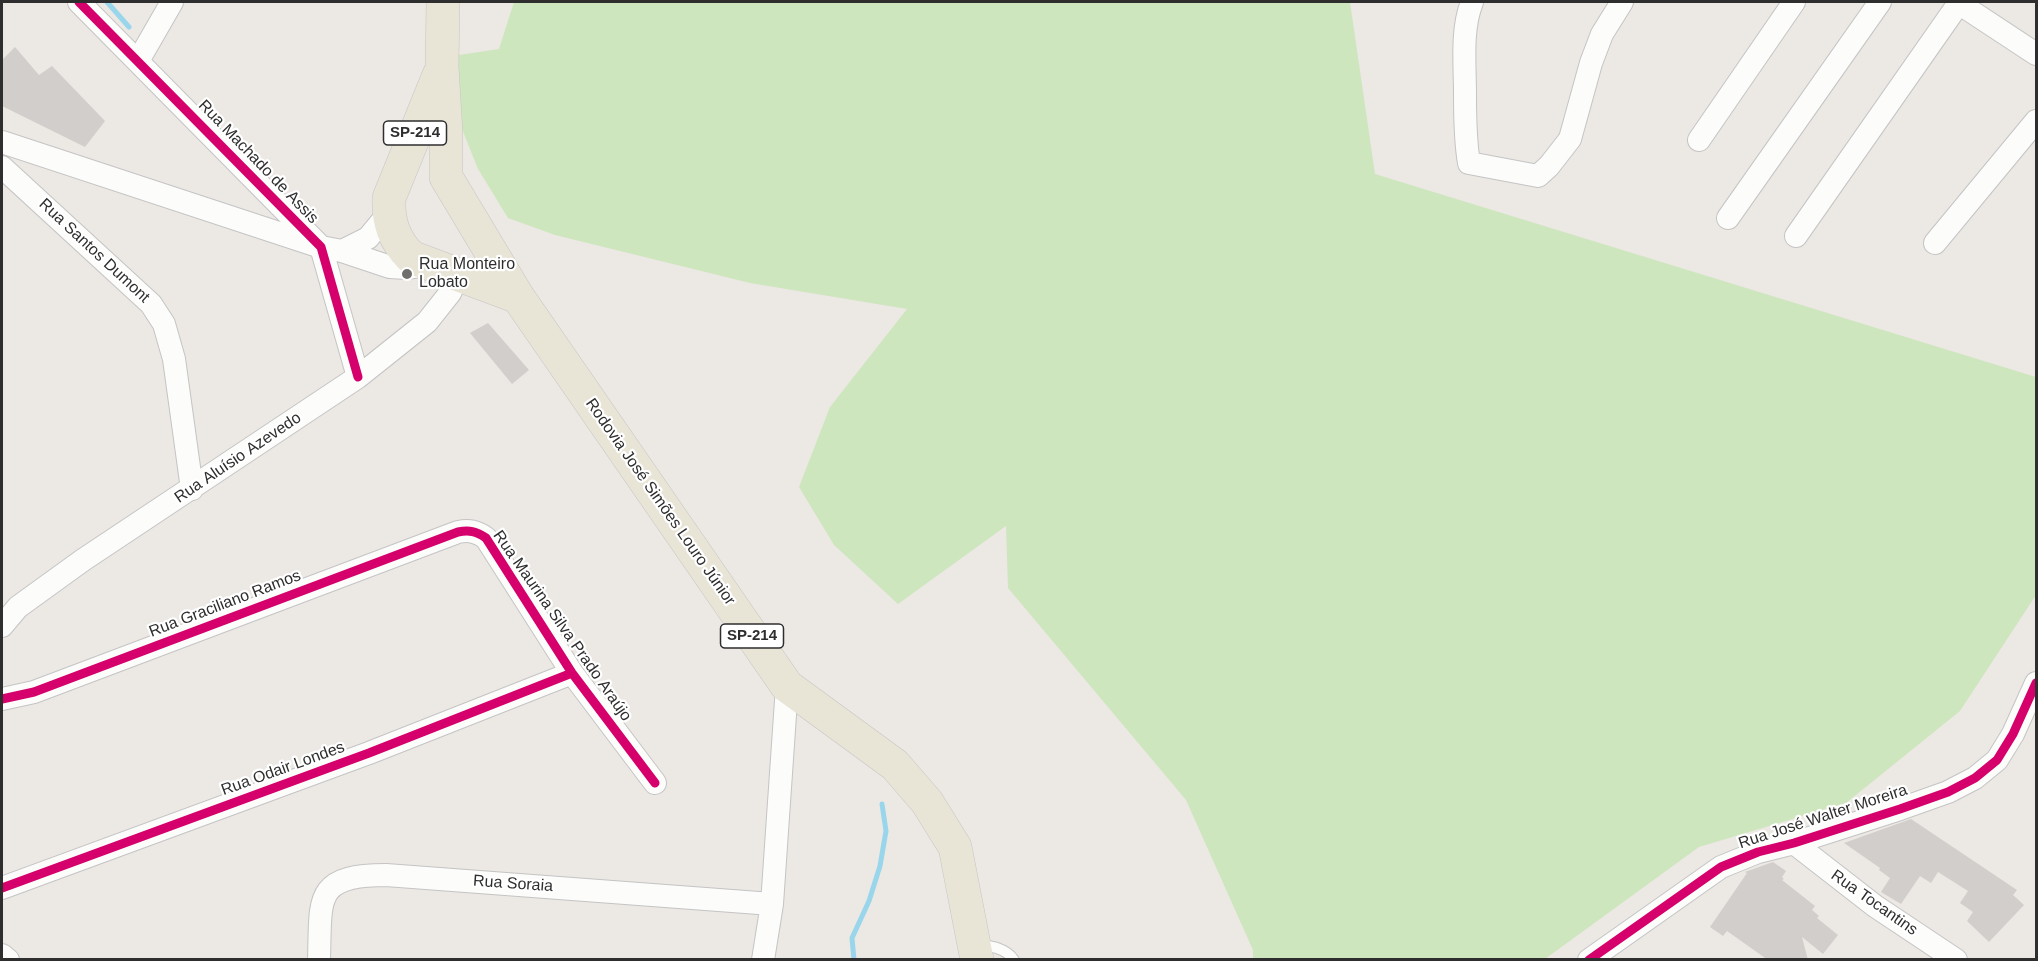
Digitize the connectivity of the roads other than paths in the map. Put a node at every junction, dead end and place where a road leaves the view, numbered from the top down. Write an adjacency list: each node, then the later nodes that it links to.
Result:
1 (79, 2): 10 (street, Rua Machado de Assis)
2 (172, 2): 10 (street)
3 (443, 2): 11 (main road, SP-214)
4 (1472, 2): 5 (street)
5 (1622, 2)
6 (1794, 2): 13 (street)
7 (1880, 2): 18 (street)
8 (1958, 2): 9 (street); 20 (street)
9 (2037, 54)
10 (138, 61): 22 (street, Rua Machado de Assis)
11 (442, 67): 16 (main road, SP-214); 17 (main road, SP-214)
12 (2037, 121): 21 (street)
13 (1699, 140)
14 (2, 142): 22 (street)
15 (2, 167): 27 (street, Rua Santos Dumont)
16 (446, 177): 17 (main road); 19 (main road, Rodovia José Simões Louro Júnior / SP-214)
17 (388, 206): 22 (street); 23 (main road)
18 (1728, 218)
19 (479, 234): 24 (main road); 25 (main road, Rodovia José Simões Louro Júnior / SP-214)
20 (1796, 236)
21 (1935, 243)
22 (331, 249): 23 (street); 26 (street, Rua Machado de Assis)
23 (429, 265): 24 (main road)
24 (459, 274): 25 (main road); 26 (street, Rua Aluísio Azevedo)
25 (518, 297): 32 (main road, Rodovia José Simões Louro Júnior / SP-214)
26 (358, 377): 27 (street, Rua Aluísio Azevedo)
27 (192, 489): 29 (street, Rua Aluísio Azevedo)
28 (458, 532): 30 (street, Rua Maurina Silva Prado Araújo); 33 (street, Rua Graciliano Ramos)
29 (2, 626)
30 (572, 673): 34 (street, Rua Maurina Silva Prado Araújo); 36 (street, Rua Odair Londes)
31 (2037, 682): 35 (street, Rua José Walter Moreira)
32 (788, 687): 37 (street); 38 (main road, Rodovia José Simões Louro Júnior / SP-214)
33 (2, 699)
34 (655, 783)
35 (1794, 843): 44 (street, Rua José Walter Moreira); 45 (street, Rua Tocantins)
36 (2, 888)
37 (772, 904): 41 (street, Rua Soraia); 42 (street)
38 (975, 951): 43 (lane)
39 (2, 956): 40 (street)
40 (8, 960)
41 (319, 960)
42 (763, 960)
43 (1014, 960)
44 (1589, 960)
45 (1956, 960)

